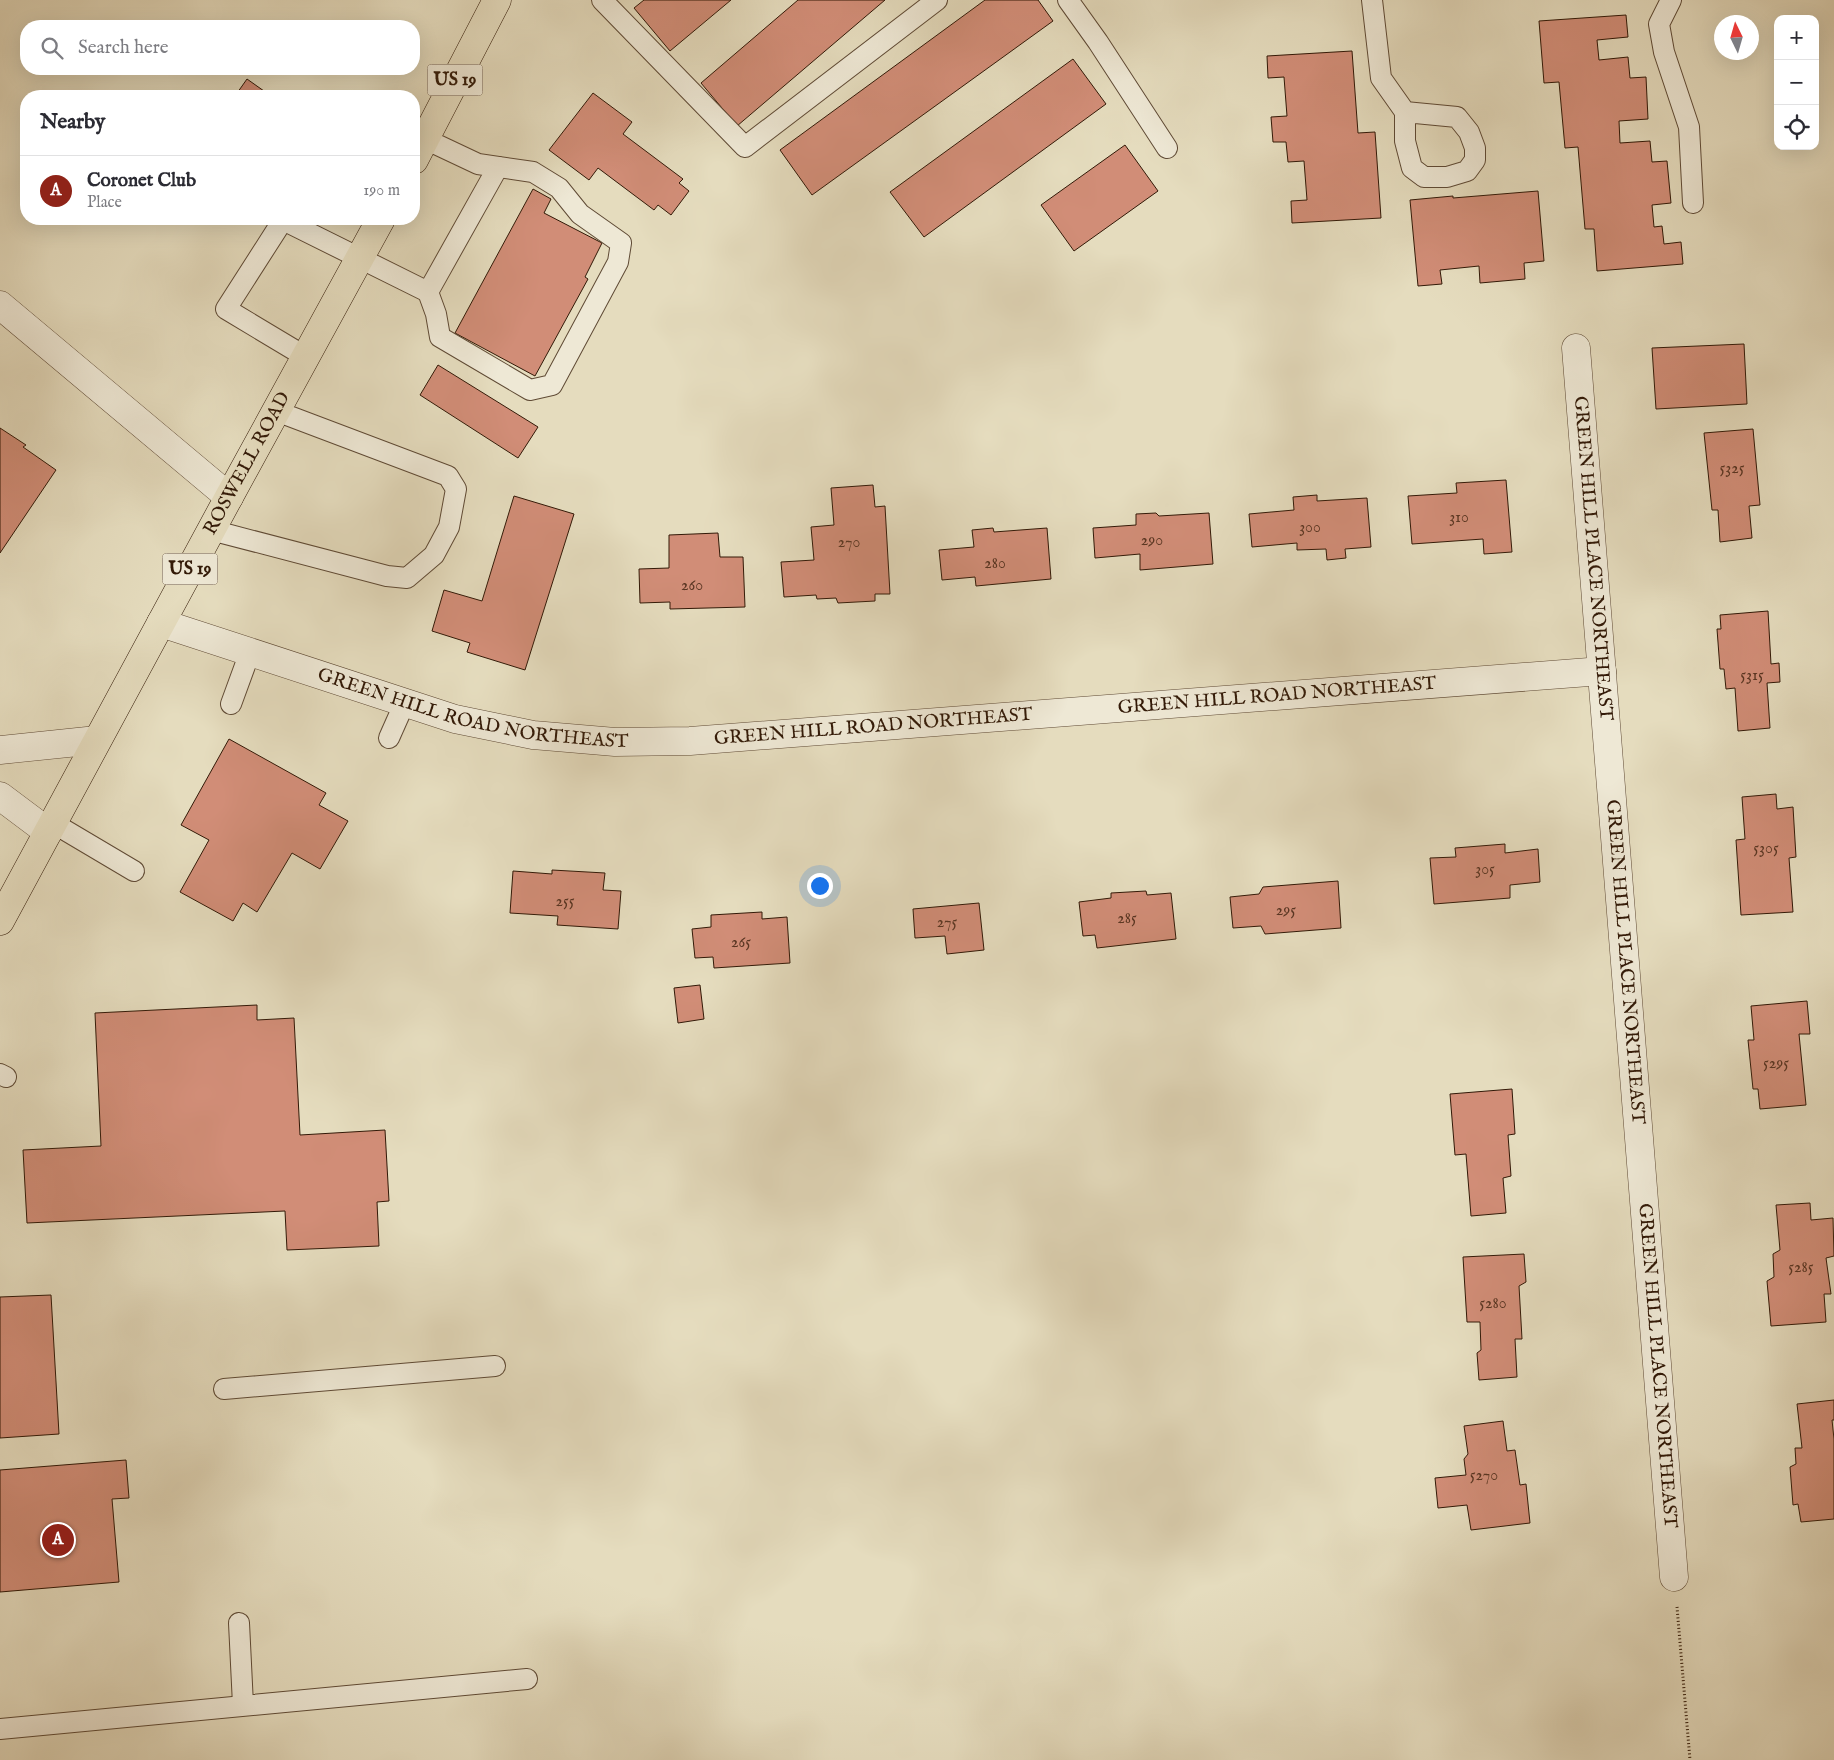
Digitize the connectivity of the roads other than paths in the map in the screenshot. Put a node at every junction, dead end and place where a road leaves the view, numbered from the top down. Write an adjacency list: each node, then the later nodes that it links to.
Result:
1 (497, 0): 8 (main road, US 19)
2 (602, 0): 3 (lane)
3 (937, 0)
4 (1068, 0): 9 (lane)
5 (1372, 0): 7 (lane)
6 (1671, 0): 12 (lane)
7 (1405, 112)
8 (420, 147)
9 (1167, 148)
10 (420, 149): 11 (lane)
11 (498, 167): 17 (lane); 17 (lane)
12 (1693, 203)
13 (281, 225): 20 (lane)
14 (294, 225): 16 (lane)
15 (379, 225): 16 (main road, ROSWELL ROAD / US 19)
16 (360, 258): 17 (lane); 20 (main road, ROSWELL ROAD / US 19)
17 (428, 292)
18 (0, 305): 22 (street)
19 (1576, 348): 26 (street, GREEN HILL PLACE NORTHEAST)
20 (306, 357): 21 (main road, ROSWELL ROAD / US 19)
21 (276, 411): 22 (main road, ROSWELL ROAD / US 19); 23 (lane)
22 (229, 497): 23 (main road, ROSWELL ROAD / US 19)
23 (211, 530): 24 (main road, ROSWELL ROAD / US 19)
24 (161, 623): 25 (street, GREEN HILL ROAD NORTHEAST); 30 (main road, ROSWELL ROAD / US 19)
25 (250, 652): 27 (street, GREEN HILL ROAD NORTHEAST); 28 (lane)
26 (1602, 671): 27 (street, GREEN HILL ROAD NORTHEAST); 38 (street, GREEN HILL PLACE NORTHEAST)
27 (405, 702): 29 (lane)
28 (231, 704)
29 (390, 738)
30 (97, 740): 31 (street); 33 (main road, ROSWELL ROAD / US 19)
31 (0, 750)
32 (0, 796): 33 (street)
33 (51, 827): 34 (lane); 35 (main road, ROSWELL ROAD / US 19)
34 (134, 871)
35 (0, 921)
36 (495, 1366): 37 (lane)
37 (224, 1389)
38 (1674, 1577)
39 (239, 1623): 41 (lane)
40 (527, 1679): 41 (lane)
41 (243, 1705): 42 (lane)
42 (0, 1729)

